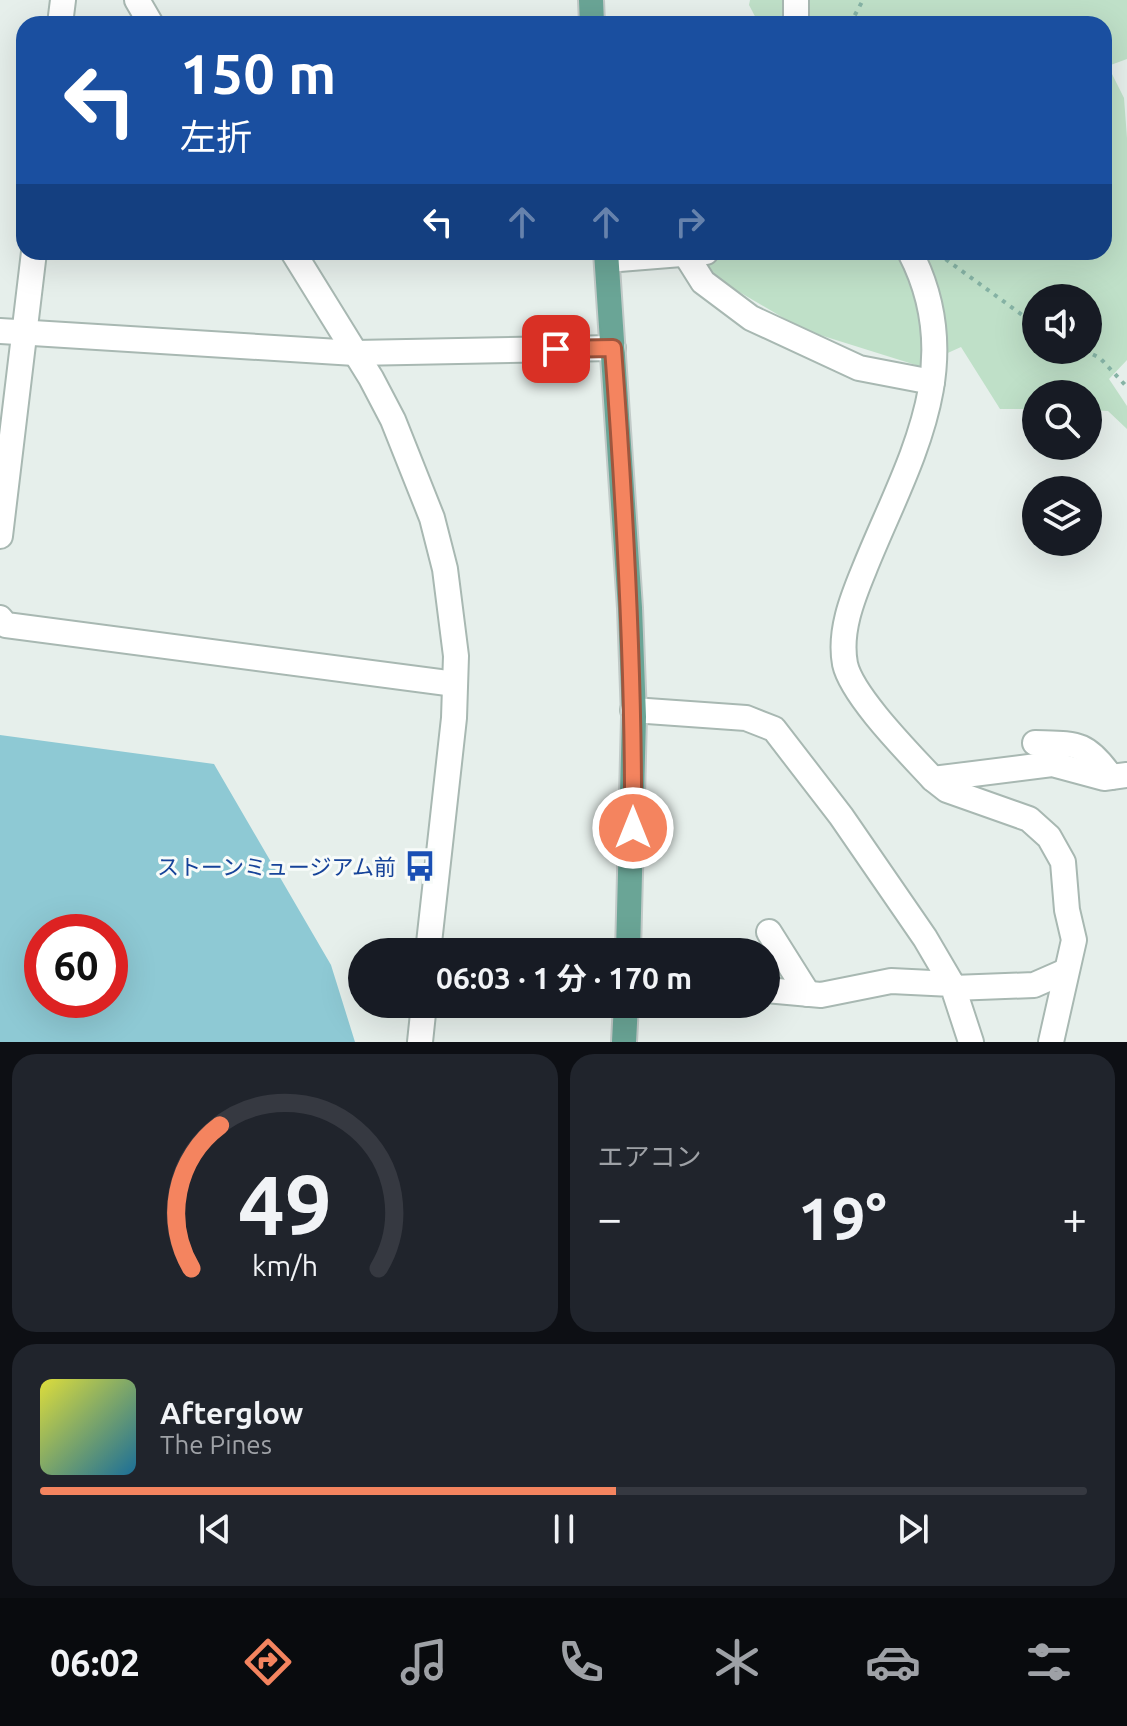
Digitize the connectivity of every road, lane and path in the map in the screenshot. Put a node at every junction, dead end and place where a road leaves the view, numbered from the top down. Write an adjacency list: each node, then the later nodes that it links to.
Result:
1 (33, 260): 9 (street)
2 (298, 260): 11 (street)
3 (606, 260): 10 (main road)
4 (698, 260): 13 (street)
5 (913, 260): 13 (street)
6 (947, 260): 7 (path)
7 (1022, 315)
8 (0, 331): 9 (street)
9 (25, 333): 11 (street); 15 (street)
10 (613, 348): 11 (street); 18 (main road)
11 (355, 353): 17 (street)
12 (1102, 360): 14 (path)
13 (932, 382): 21 (street)
14 (1127, 387)
15 (0, 536)
16 (0, 618): 17 (street)
17 (455, 684): 23 (street)
18 (633, 710): 24 (main road); 26 (street)
19 (1035, 743): 20 (street)
20 (1119, 776): 21 (street)
21 (933, 779): 25 (street)
22 (769, 932): 28 (street)
23 (430, 938)
24 (629, 938)
25 (1066, 971): 26 (street); 34 (street)
26 (952, 986): 28 (street); 33 (street)
27 (780, 991): 28 (street)
28 (808, 994)
29 (423, 1018): 31 (street)
30 (625, 1018): 32 (main road)
31 (420, 1042)
32 (624, 1042)
33 (971, 1042)
34 (1051, 1042)

